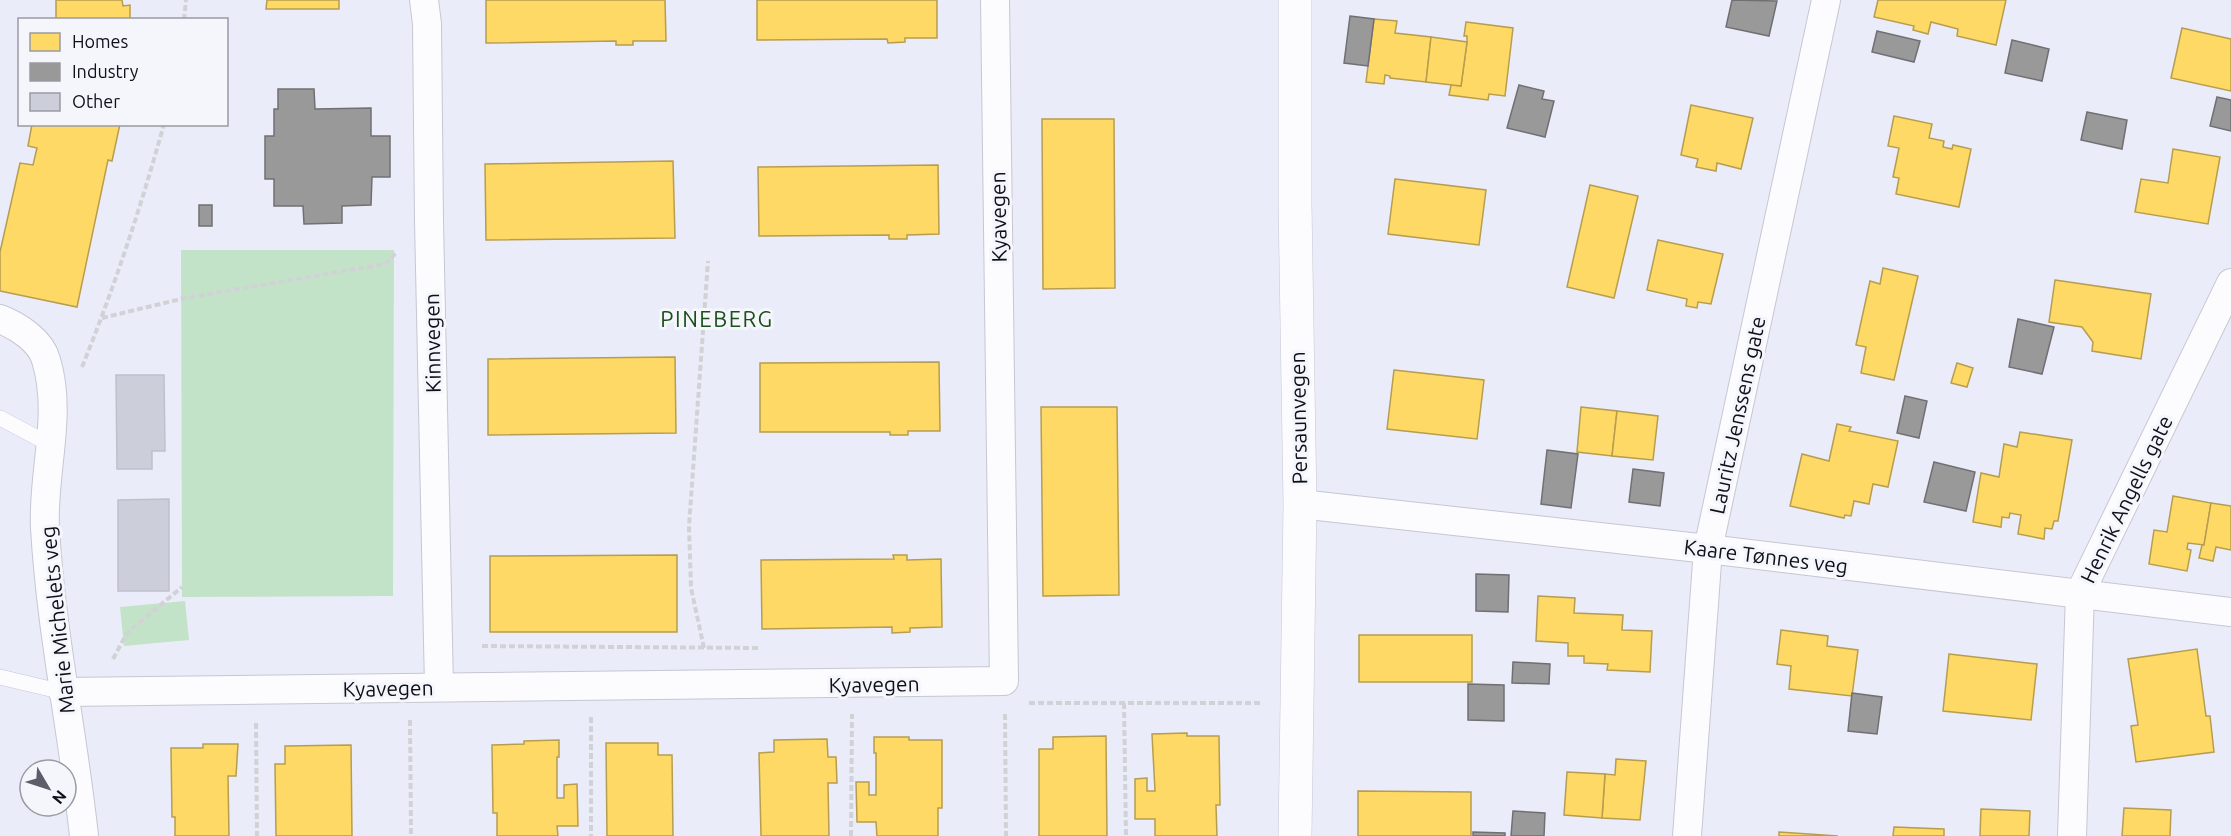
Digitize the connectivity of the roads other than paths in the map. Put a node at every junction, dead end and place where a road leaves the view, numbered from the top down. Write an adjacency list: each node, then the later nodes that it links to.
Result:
1 (424, 0): 14 (street, Kinnvegen)
2 (995, 0): 14 (street, Kyavegen)
3 (1295, 0): 9 (street, Persaunvegen)
4 (1826, 0): 10 (street, Lauritz Jenssens gate)
5 (2231, 282): 11 (street, Henrik Angells gate)
6 (0, 319): 8 (street, Marie Michelets veg)
7 (0, 418): 8 (lane)
8 (51, 445): 15 (street, Marie Michelets veg)
9 (1300, 504): 10 (street, Kaare Tønnes veg); 17 (street, Persaunvegen)
10 (1708, 549): 11 (street, Kaare Tønnes veg); 18 (street, Lauritz Jenssens gate)
11 (2080, 593): 12 (street, Kaare Tønnes veg); 19 (street, Henrik Angells gate)
12 (2231, 612)
13 (0, 677): 15 (lane)
14 (439, 687): 15 (street, Kyavegen)
15 (76, 692): 16 (street, Marie Michelets veg)
16 (84, 836)
17 (1295, 836)
18 (1687, 836)
19 (2072, 836)

